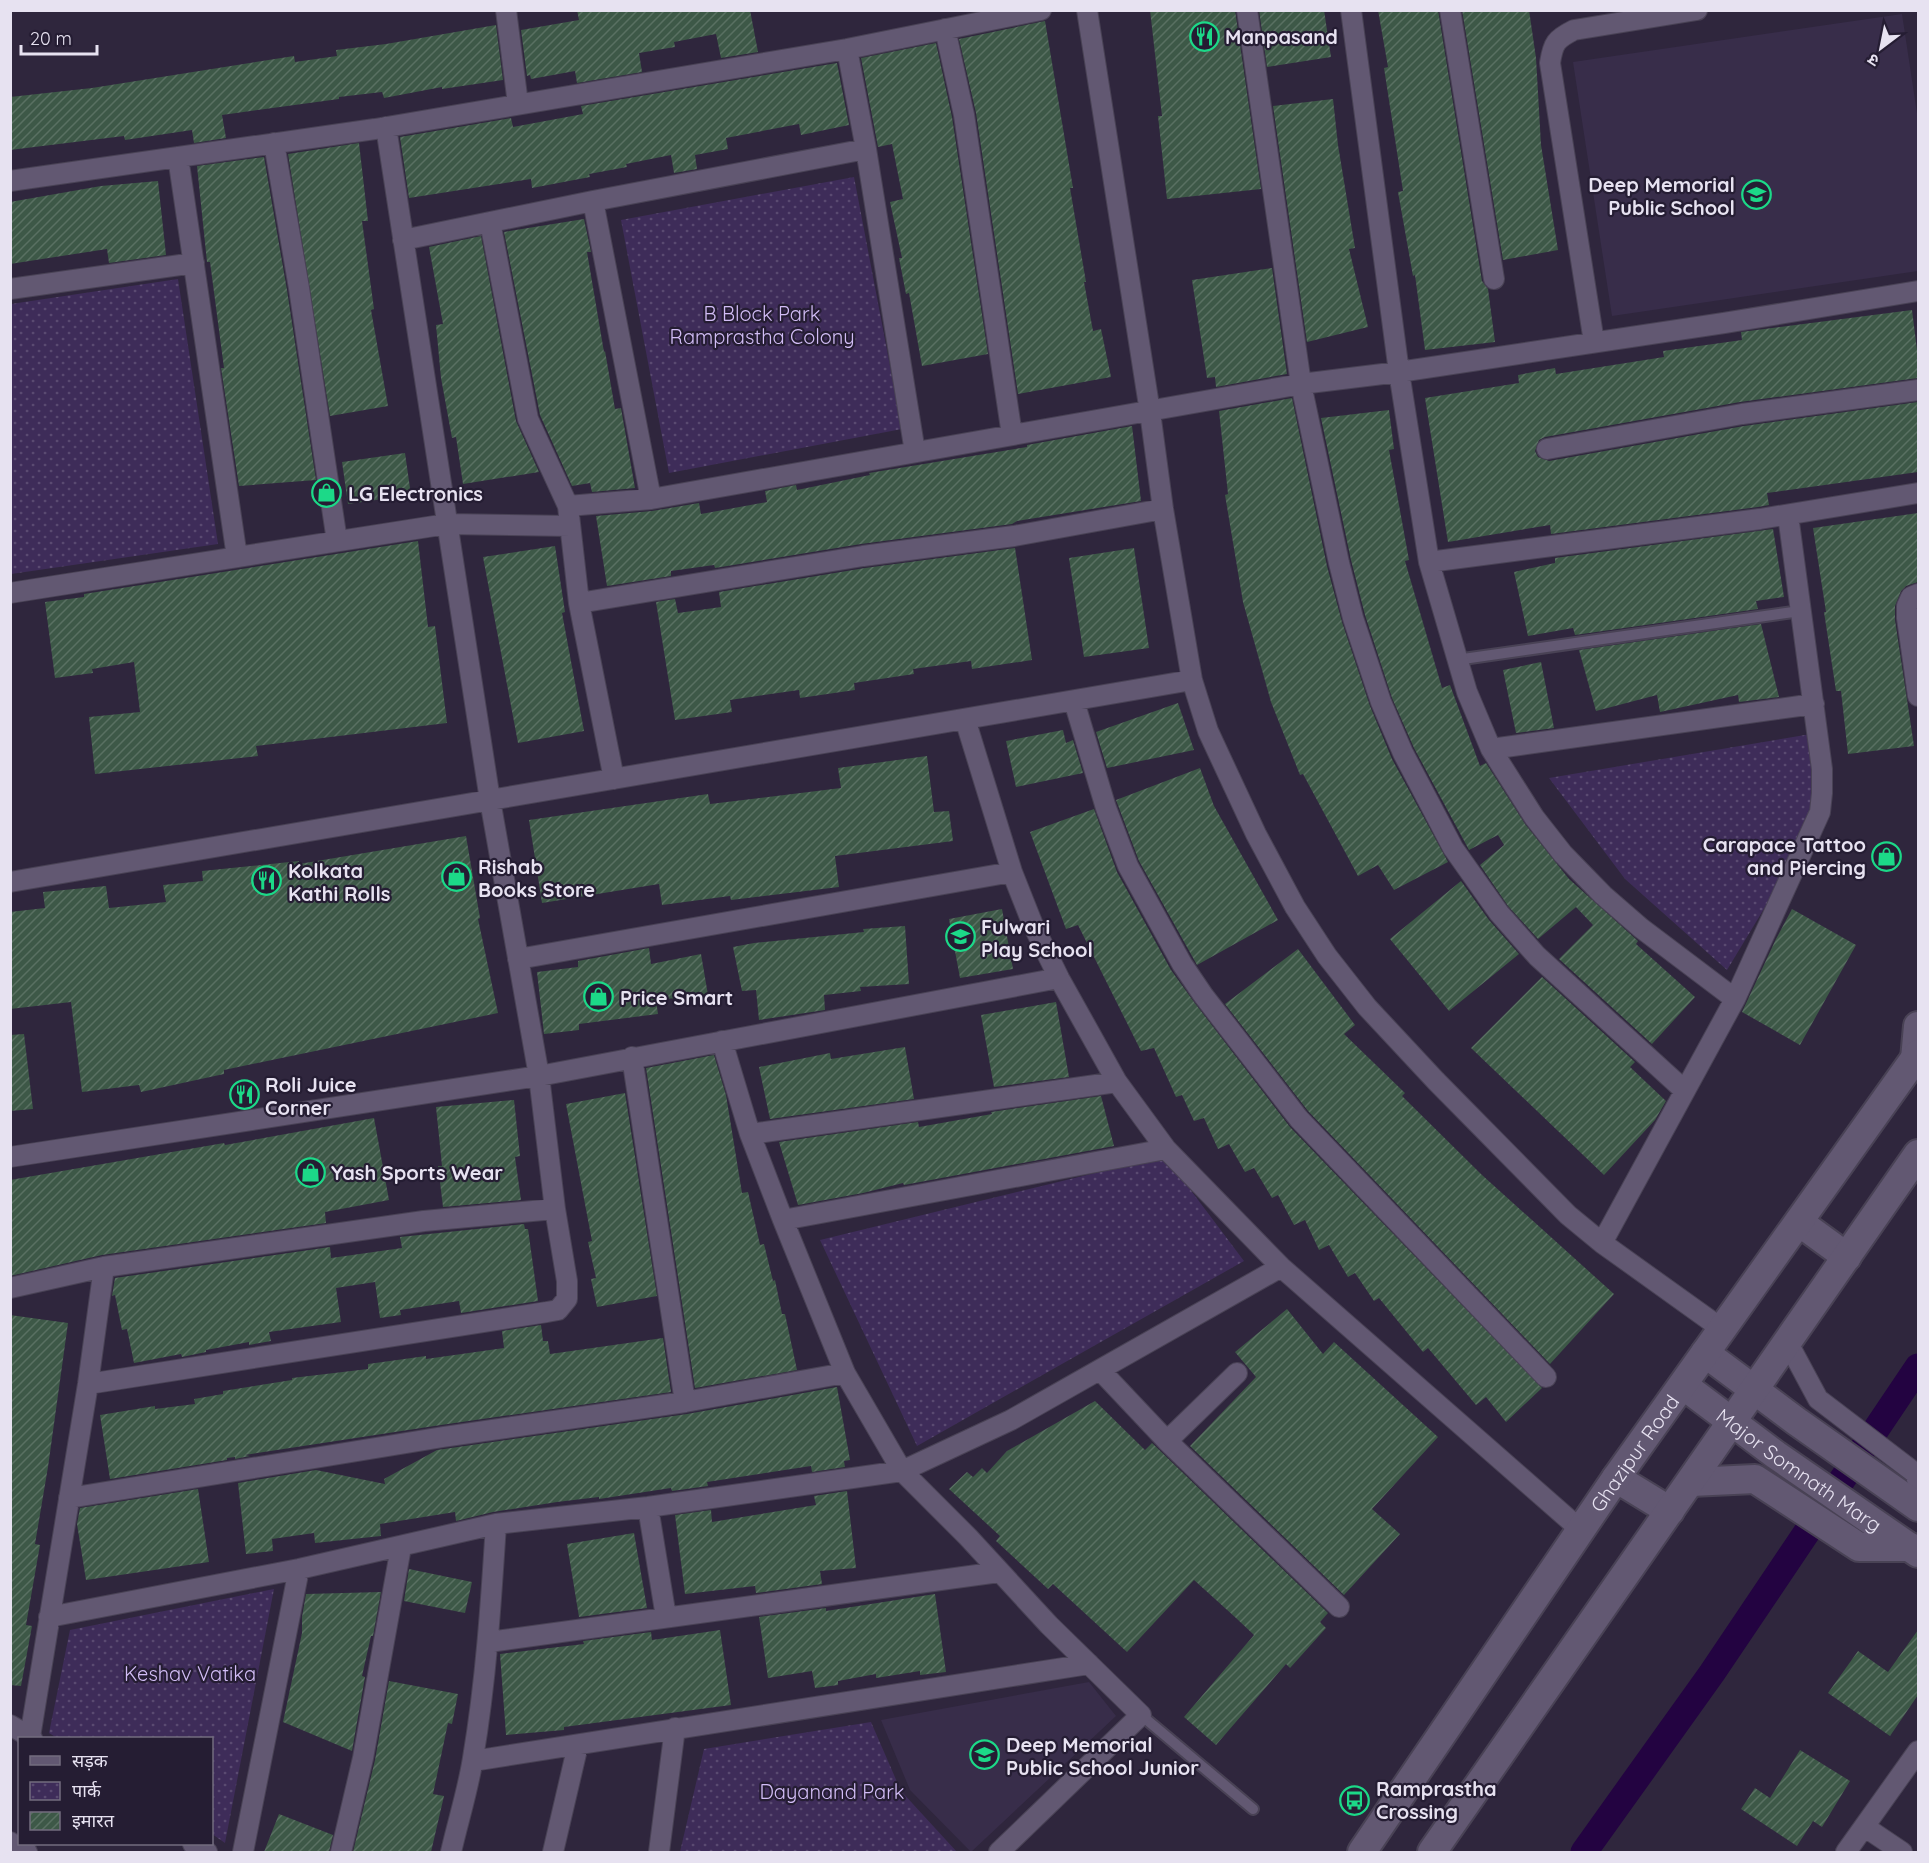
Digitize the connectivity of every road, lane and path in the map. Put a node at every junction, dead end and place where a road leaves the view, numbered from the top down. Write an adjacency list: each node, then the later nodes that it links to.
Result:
1 (506, 10): 10 (street)
2 (1041, 10): 8 (street)
3 (1087, 10): 27 (street)
4 (1247, 10): 25 (street)
5 (1351, 10): 24 (street)
6 (1450, 10): 20 (street)
7 (1697, 10): 23 (street)
8 (945, 29): 9 (street); 28 (street)
9 (847, 49): 10 (street); 13 (street)
10 (518, 104): 11 (street)
11 (386, 127): 12 (street); 18 (street)
12 (274, 143): 14 (street); 37 (street)
13 (867, 149): 16 (street); 30 (street)
14 (178, 157): 15 (street); 19 (street)
15 (10, 181)
16 (593, 201): 17 (street); 32 (street)
17 (490, 222): 18 (street); 35 (street)
18 (404, 240): 36 (street)
19 (194, 263): 21 (street); 38 (street)
20 (1494, 279)
21 (10, 289)
22 (1918, 291): 23 (street)
23 (1593, 342): 24 (street)
24 (1399, 372): 25 (street); 39 (street)
25 (1301, 384): 27 (street); 64 (street)
26 (1918, 390): 29 (street)
27 (1149, 412): 28 (street); 33 (street)
28 (1012, 435): 30 (street)
29 (1546, 449)
30 (915, 452): 32 (street)
31 (1918, 493): 34 (street)
32 (651, 499): 35 (street)
33 (1162, 509): 42 (street); 45 (street)
34 (1788, 515): 39 (street); 43 (street)
35 (569, 516): 36 (street); 42 (street)
36 (447, 524): 37 (street); 52 (street)
37 (337, 541): 38 (street)
38 (237, 557): 40 (street)
39 (1429, 562): 44 (street)
40 (10, 592)
41 (1918, 594): 46 (street)
42 (579, 603): 51 (street)
43 (1800, 611): 44 (lane); 48 (street)
44 (1456, 660): 50 (street)
45 (1192, 681): 47 (street); 72 (street)
46 (1918, 696)
47 (1074, 701): 49 (street); 83 (street)
48 (1814, 704): 50 (street); 57 (street)
49 (965, 719): 51 (street); 53 (street)
50 (1491, 749): 57 (street)
51 (614, 779): 52 (street)
52 (490, 800): 54 (street); 55 (street)
53 (1012, 872): 55 (street); 56 (street)
54 (10, 882)
55 (518, 959): 62 (street)
56 (1059, 978): 59 (street); 63 (street)
57 (1734, 999): 64 (street)
58 (1918, 1026): 61 (main road)
59 (722, 1041): 60 (street); 65 (street)
60 (632, 1057): 62 (street); 87 (street)
61 (1917, 1057): 71 (main road, Ghazipur Road)
62 (539, 1076): 68 (street); 69 (street)
63 (1117, 1082): 65 (street); 66 (street)
64 (1684, 1090): 72 (street)
65 (750, 1134): 70 (street)
66 (1166, 1149): 70 (street); 75 (street)
67 (1918, 1154): 73 (main road)
68 (10, 1158)
69 (555, 1209): 74 (street); 84 (street)
70 (783, 1220): 82 (street)
71 (1799, 1222): 73 (main road); 77 (main road, Ghazipur Road)
72 (1602, 1243): 77 (street)
73 (1847, 1257): 78 (main road)
74 (104, 1267): 76 (street); 84 (street)
75 (1281, 1267): 80 (street); 99 (street)
76 (10, 1288)
77 (1722, 1329): 79 (main road, Ghazipur Road)
78 (1788, 1343): 86 (main road); 94 (street)
79 (1705, 1353): 85 (main road, Ghazipur Road); 86 (main road, Major Somnath Marg)
80 (1100, 1370): 89 (street); 91 (street)
81 (1238, 1372): 89 (street)
82 (845, 1373): 87 (street); 91 (street)
83 (1546, 1377)
84 (88, 1384): 95 (street)
85 (1683, 1385): 88 (main road, Major Somnath Marg); 92 (main road, Ghazipur Road)
86 (1755, 1390): 88 (main road); 94 (main road, Major Somnath Marg)
87 (685, 1402): 95 (street)
88 (1731, 1421): 90 (main road, Major Somnath Marg); 93 (main road)
89 (1167, 1441): 104 (street)
90 (1776, 1455): 93 (main road); 101 (main road, Major Somnath Marg)
91 (902, 1471): 96 (street); 103 (street)
92 (1616, 1478): 97 (main road); 99 (main road, Ghazipur Road)
93 (1691, 1482): 97 (main road); 101 (main road)
94 (1914, 1490)
95 (69, 1498): 105 (street)
96 (648, 1507): 98 (street); 106 (street)
97 (1670, 1511): 128 (main road)
98 (496, 1524): 100 (street); 107 (street)
99 (1582, 1531): 127 (main road, Ghazipur Road)
100 (401, 1547): 102 (street); 122 (street)
101 (1914, 1550)
102 (299, 1569): 105 (street); 121 (street)
103 (999, 1572): 106 (street); 108 (street)
104 (1339, 1607)
105 (49, 1617): 113 (street)
106 (666, 1617): 107 (street)
107 (489, 1642): 116 (street)
108 (1089, 1664): 109 (street); 111 (street)
109 (1141, 1715): 117 (lane); 126 (street)
110 (10, 1725): 112 (street)
111 (675, 1728): 114 (street); 125 (street)
112 (29, 1737)
113 (31, 1737)
114 (578, 1745): 116 (street); 124 (street)
115 (1918, 1751): 118 (street)
116 (473, 1761): 123 (street)
117 (1253, 1809)
118 (1865, 1827): 129 (street); 130 (street)
119 (10, 1842): 120 (street)
120 (27, 1852)
121 (243, 1852)
122 (341, 1852)
123 (451, 1852)
124 (553, 1852)
125 (659, 1852)
126 (999, 1852)
127 (1362, 1852)
128 (1432, 1852)
129 (1846, 1852)
130 (1902, 1852)

